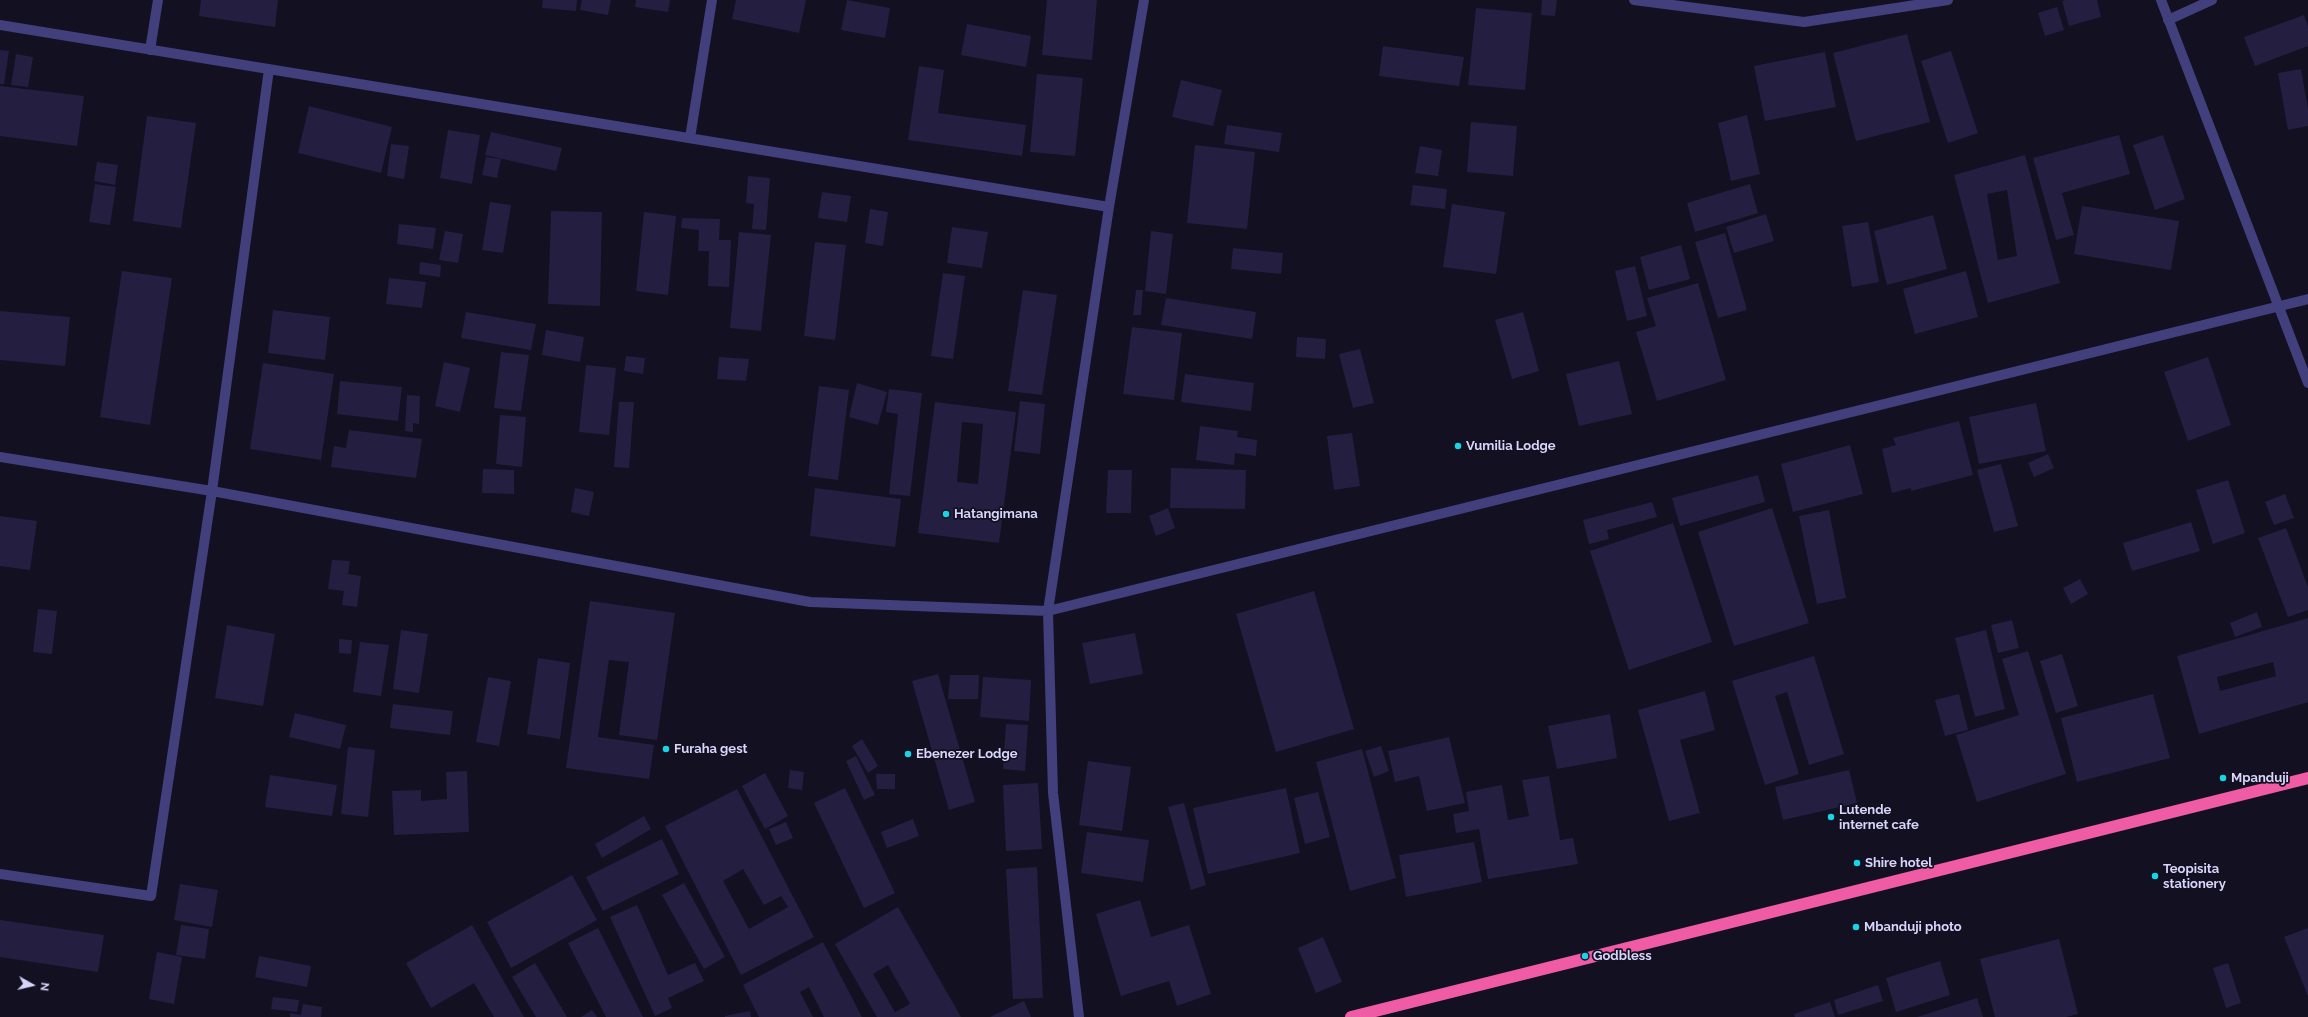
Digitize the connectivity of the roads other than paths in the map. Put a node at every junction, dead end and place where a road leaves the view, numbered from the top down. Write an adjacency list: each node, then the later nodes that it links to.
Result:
1 (158, 0): 10 (street)
2 (712, 0): 12 (street)
3 (1144, 0): 13 (street)
4 (1634, 0): 5 (street)
5 (1948, 0)
6 (2161, 0): 8 (street)
7 (2212, 0): 8 (street)
8 (2168, 20): 15 (street)
9 (0, 25): 10 (street)
10 (150, 50): 11 (street)
11 (269, 69): 12 (street); 18 (street)
12 (690, 138): 13 (street)
13 (1109, 206): 19 (street)
14 (2308, 299): 15 (street)
15 (2279, 307): 16 (street); 19 (street)
16 (2308, 383)
17 (0, 457): 18 (street)
18 (212, 491): 19 (street); 21 (street)
19 (1048, 611): 22 (street)
20 (2308, 778): 23 (highway)
21 (0, 874)
22 (1079, 1017)
23 (1351, 1017)

